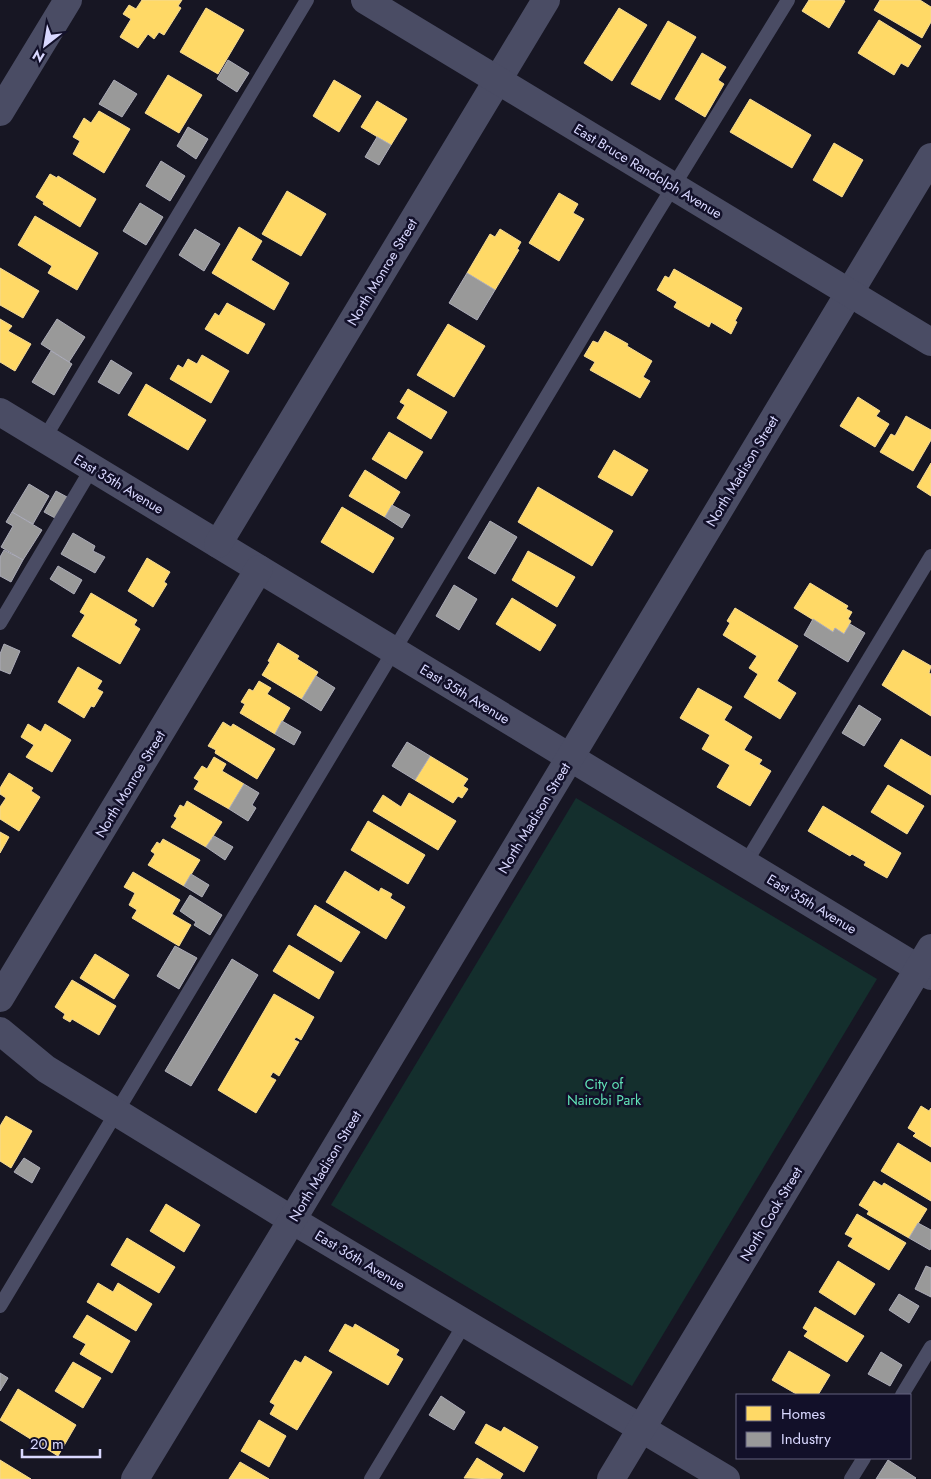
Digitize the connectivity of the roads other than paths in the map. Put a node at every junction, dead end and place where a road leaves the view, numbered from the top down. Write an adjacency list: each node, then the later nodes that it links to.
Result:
1 (68, 0): 7 (street)
2 (307, 0): 13 (lane)
3 (365, 0): 6 (street, East Bruce Randolph Avenue)
4 (546, 0): 6 (street, North Monroe Street)
5 (788, 0): 9 (lane)
6 (498, 80): 9 (street, East Bruce Randolph Avenue); 15 (street, North Monroe Street)
7 (0, 112)
8 (931, 157): 10 (street, North Madison Street)
9 (674, 186): 10 (street, East Bruce Randolph Avenue); 19 (lane)
10 (849, 292): 11 (street, East Bruce Randolph Avenue); 20 (street, North Madison Street)
11 (931, 342)
12 (0, 412): 13 (street, East 35th Avenue)
13 (44, 439): 14 (street, East 35th Avenue)
14 (92, 468): 15 (street, East 35th Avenue); 18 (lane)
15 (218, 544): 17 (street, East 35th Avenue)
16 (931, 556): 21 (lane)
17 (259, 569): 19 (street, East 35th Avenue); 23 (street, North Monroe Street)
18 (0, 623)
19 (394, 651): 20 (street, East 35th Avenue); 25 (lane)
20 (570, 758): 21 (street, East 35th Avenue); 26 (street, North Madison Street)
21 (745, 864): 22 (street, East 35th Avenue)
22 (927, 964): 31 (street, North Cook Street)
23 (0, 998)
24 (0, 1031): 25 (street, East 36th Avenue)
25 (116, 1112): 26 (street, East 36th Avenue); 27 (lane)
26 (292, 1220): 28 (street, East 36th Avenue); 33 (street, North Madison Street)
27 (0, 1306)
28 (465, 1323): 31 (street, East 36th Avenue); 34 (lane)
29 (931, 1347): 30 (lane)
30 (903, 1394)
31 (641, 1429): 35 (street, North Cook Street); 36 (street, East 36th Avenue)
32 (863, 1459): 37 (lane)
33 (134, 1479)
34 (371, 1479)
35 (610, 1479)
36 (726, 1479)
37 (851, 1479)

